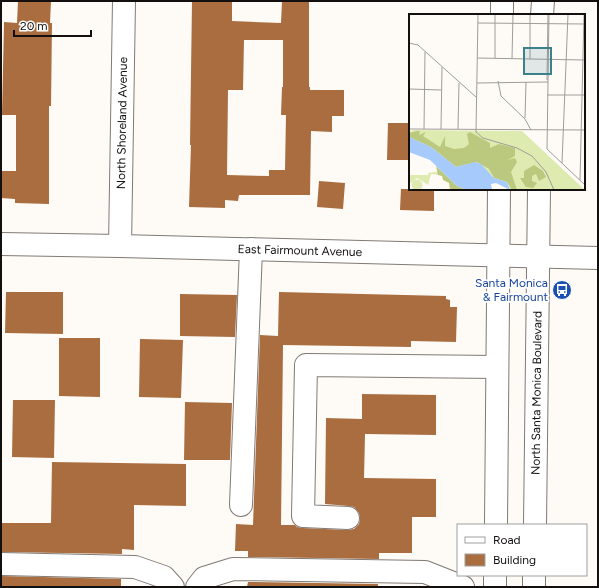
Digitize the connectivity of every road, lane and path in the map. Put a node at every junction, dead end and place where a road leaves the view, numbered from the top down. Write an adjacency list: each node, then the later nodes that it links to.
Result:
1 (124, 1): 9 (street, North Shoreland Avenue)
2 (502, 1): 4 (street)
3 (543, 1): 5 (street)
4 (502, 14)
5 (542, 14)
6 (499, 190): 11 (street)
7 (540, 190): 12 (street, North Santa Monica Boulevard)
8 (1, 244): 9 (street, East Fairmount Avenue); 14 (street)
9 (120, 246): 10 (street, East Fairmount Avenue)
10 (251, 249): 11 (street, East Fairmount Avenue); 16 (street)
11 (498, 256): 12 (street, East Fairmount Avenue); 15 (street)
12 (538, 257): 13 (street, East Fairmount Avenue); 19 (street, North Santa Monica Boulevard)
13 (598, 258)
14 (1, 260)
15 (497, 367): 17 (street); 18 (street)
16 (241, 505)
17 (348, 518)
18 (496, 524)
19 (535, 524)
20 (1, 564): 23 (street)
21 (495, 576): 26 (street)
22 (534, 576): 27 (street)
23 (173, 587)
24 (197, 587): 25 (street)
25 (463, 587)
26 (495, 587)
27 (534, 587)

